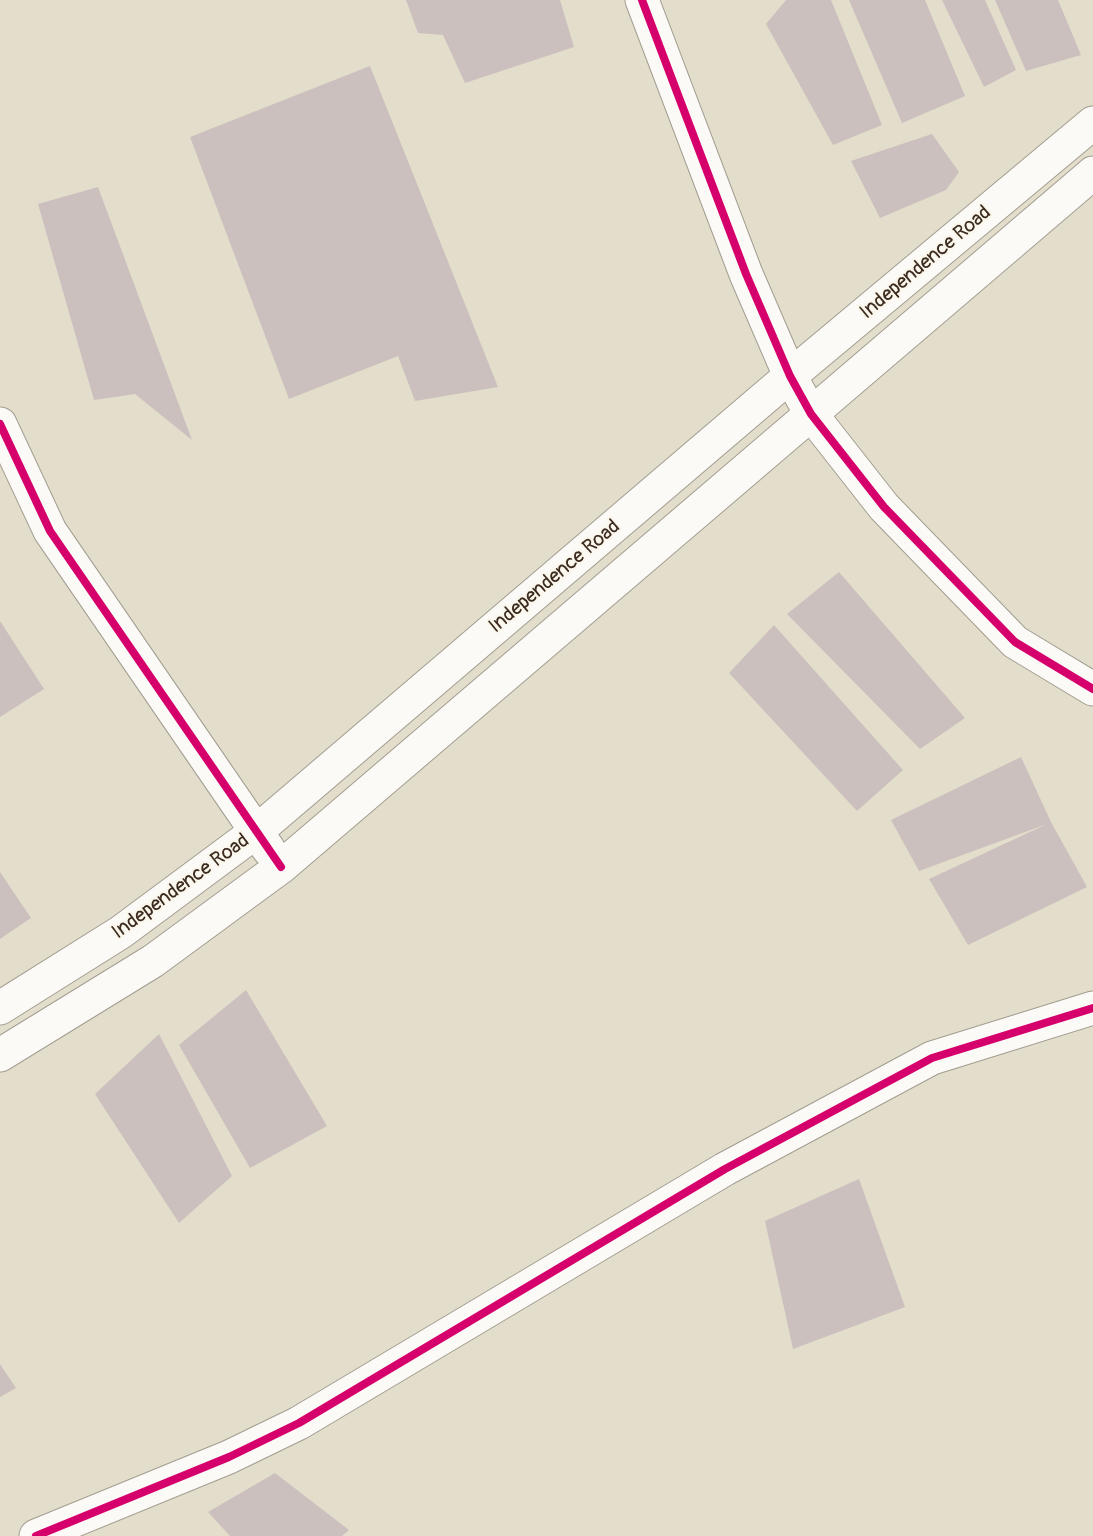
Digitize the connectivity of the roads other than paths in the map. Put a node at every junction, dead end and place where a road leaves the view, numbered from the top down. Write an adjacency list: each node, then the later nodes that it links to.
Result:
1 (642, 0): 4 (main road)
2 (1093, 123): 4 (main road, Independence Road)
3 (1093, 173): 5 (main road, Independence Road)
4 (790, 376): 5 (main road); 8 (main road, Independence Road)
5 (811, 414): 7 (main road); 9 (main road, Independence Road)
6 (0, 424): 8 (main road)
7 (1093, 689)
8 (257, 831): 9 (main road); 10 (main road, Independence Road)
9 (281, 867): 12 (main road, Independence Road)
10 (0, 1008)
11 (1093, 1008): 13 (main road)
12 (0, 1055)
13 (36, 1536)

